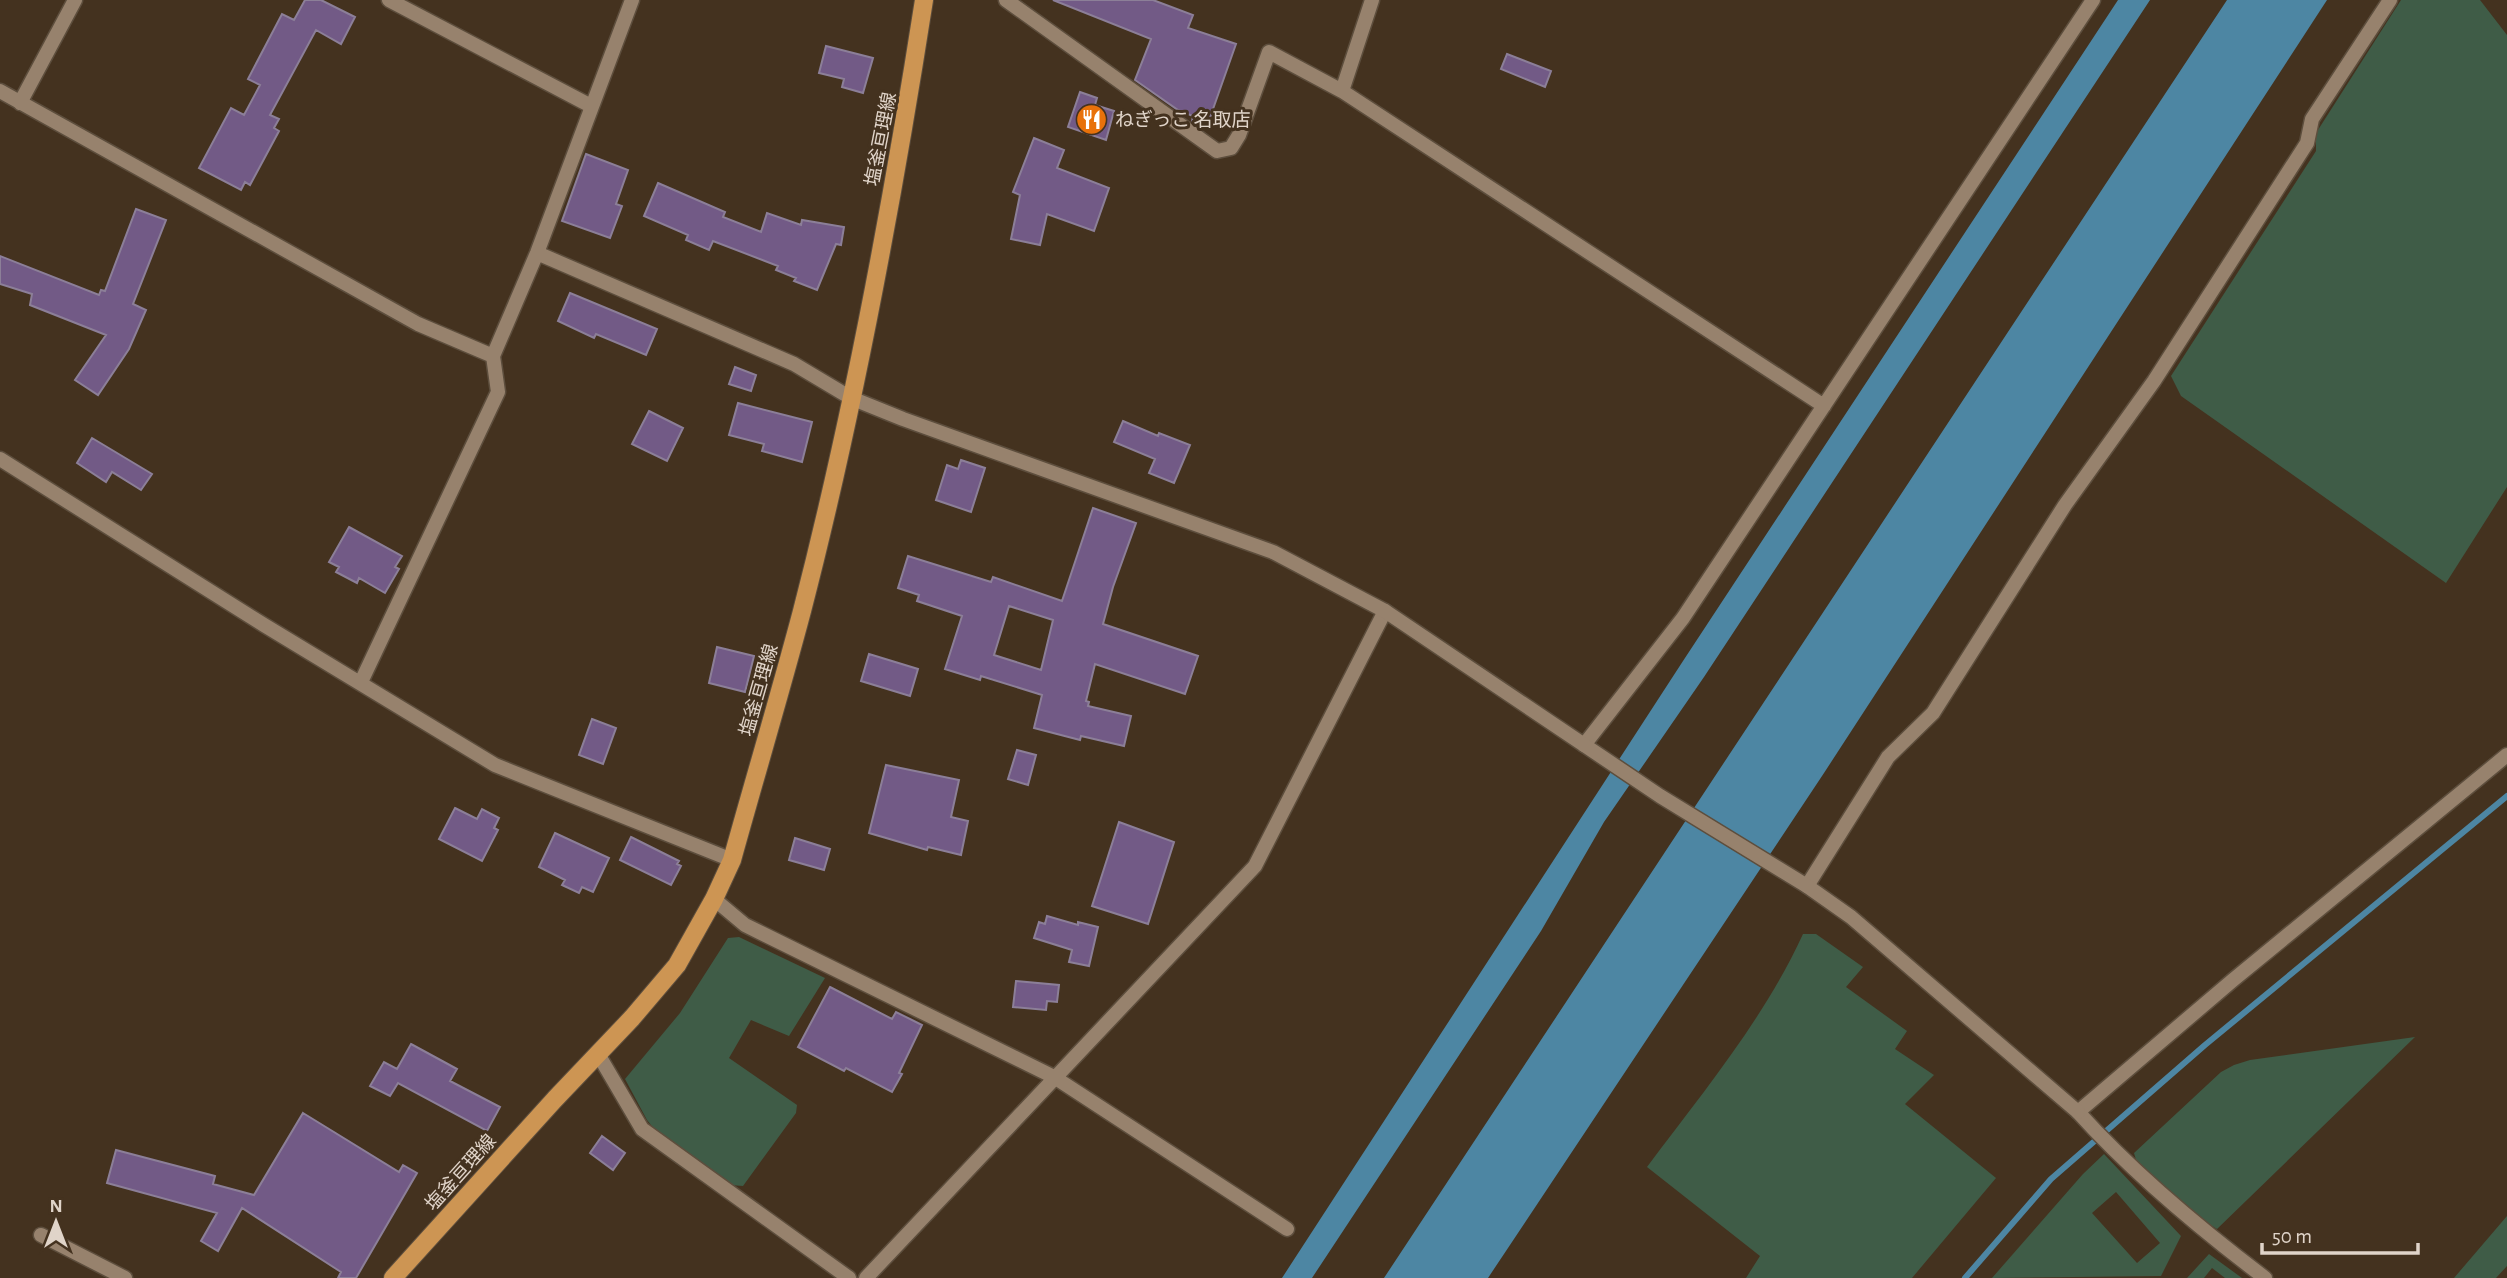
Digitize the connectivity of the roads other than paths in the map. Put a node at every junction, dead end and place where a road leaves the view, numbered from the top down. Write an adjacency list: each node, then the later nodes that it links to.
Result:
1 (75, 0): 11 (street)
2 (389, 0): 12 (street)
3 (632, 0): 12 (street)
4 (924, 0): 15 (main road, 塩釜亘理線)
5 (1006, 0): 10 (street)
6 (1372, 0): 10 (street)
7 (2093, 0): 16 (street)
8 (2390, 0): 23 (street)
9 (0, 91): 11 (street)
10 (1342, 91): 16 (street)
11 (20, 103): 14 (street)
12 (591, 106): 13 (street)
13 (537, 253): 14 (street); 15 (street)
14 (493, 356): 19 (street)
15 (851, 398): 18 (street); 22 (main road, 塩釜亘理線)
16 (1824, 406): 20 (street)
17 (0, 459): 19 (street)
18 (1385, 611): 20 (street); 26 (street)
19 (361, 682): 22 (street)
20 (1587, 748): 23 (street)
21 (2507, 755): 27 (street)
22 (732, 860): 24 (main road, 塩釜亘理線)
23 (1807, 886): 27 (street)
24 (714, 900): 25 (main road, 塩釜亘理線); 26 (street)
25 (598, 1054): 31 (main road, 塩釜亘理線); 32 (street)
26 (1054, 1077): 28 (street); 33 (street)
27 (2082, 1117): 34 (street)
28 (1287, 1229)
29 (41, 1235): 30 (street)
30 (125, 1278)
31 (393, 1278)
32 (849, 1278)
33 (866, 1278)
34 (2265, 1278)

